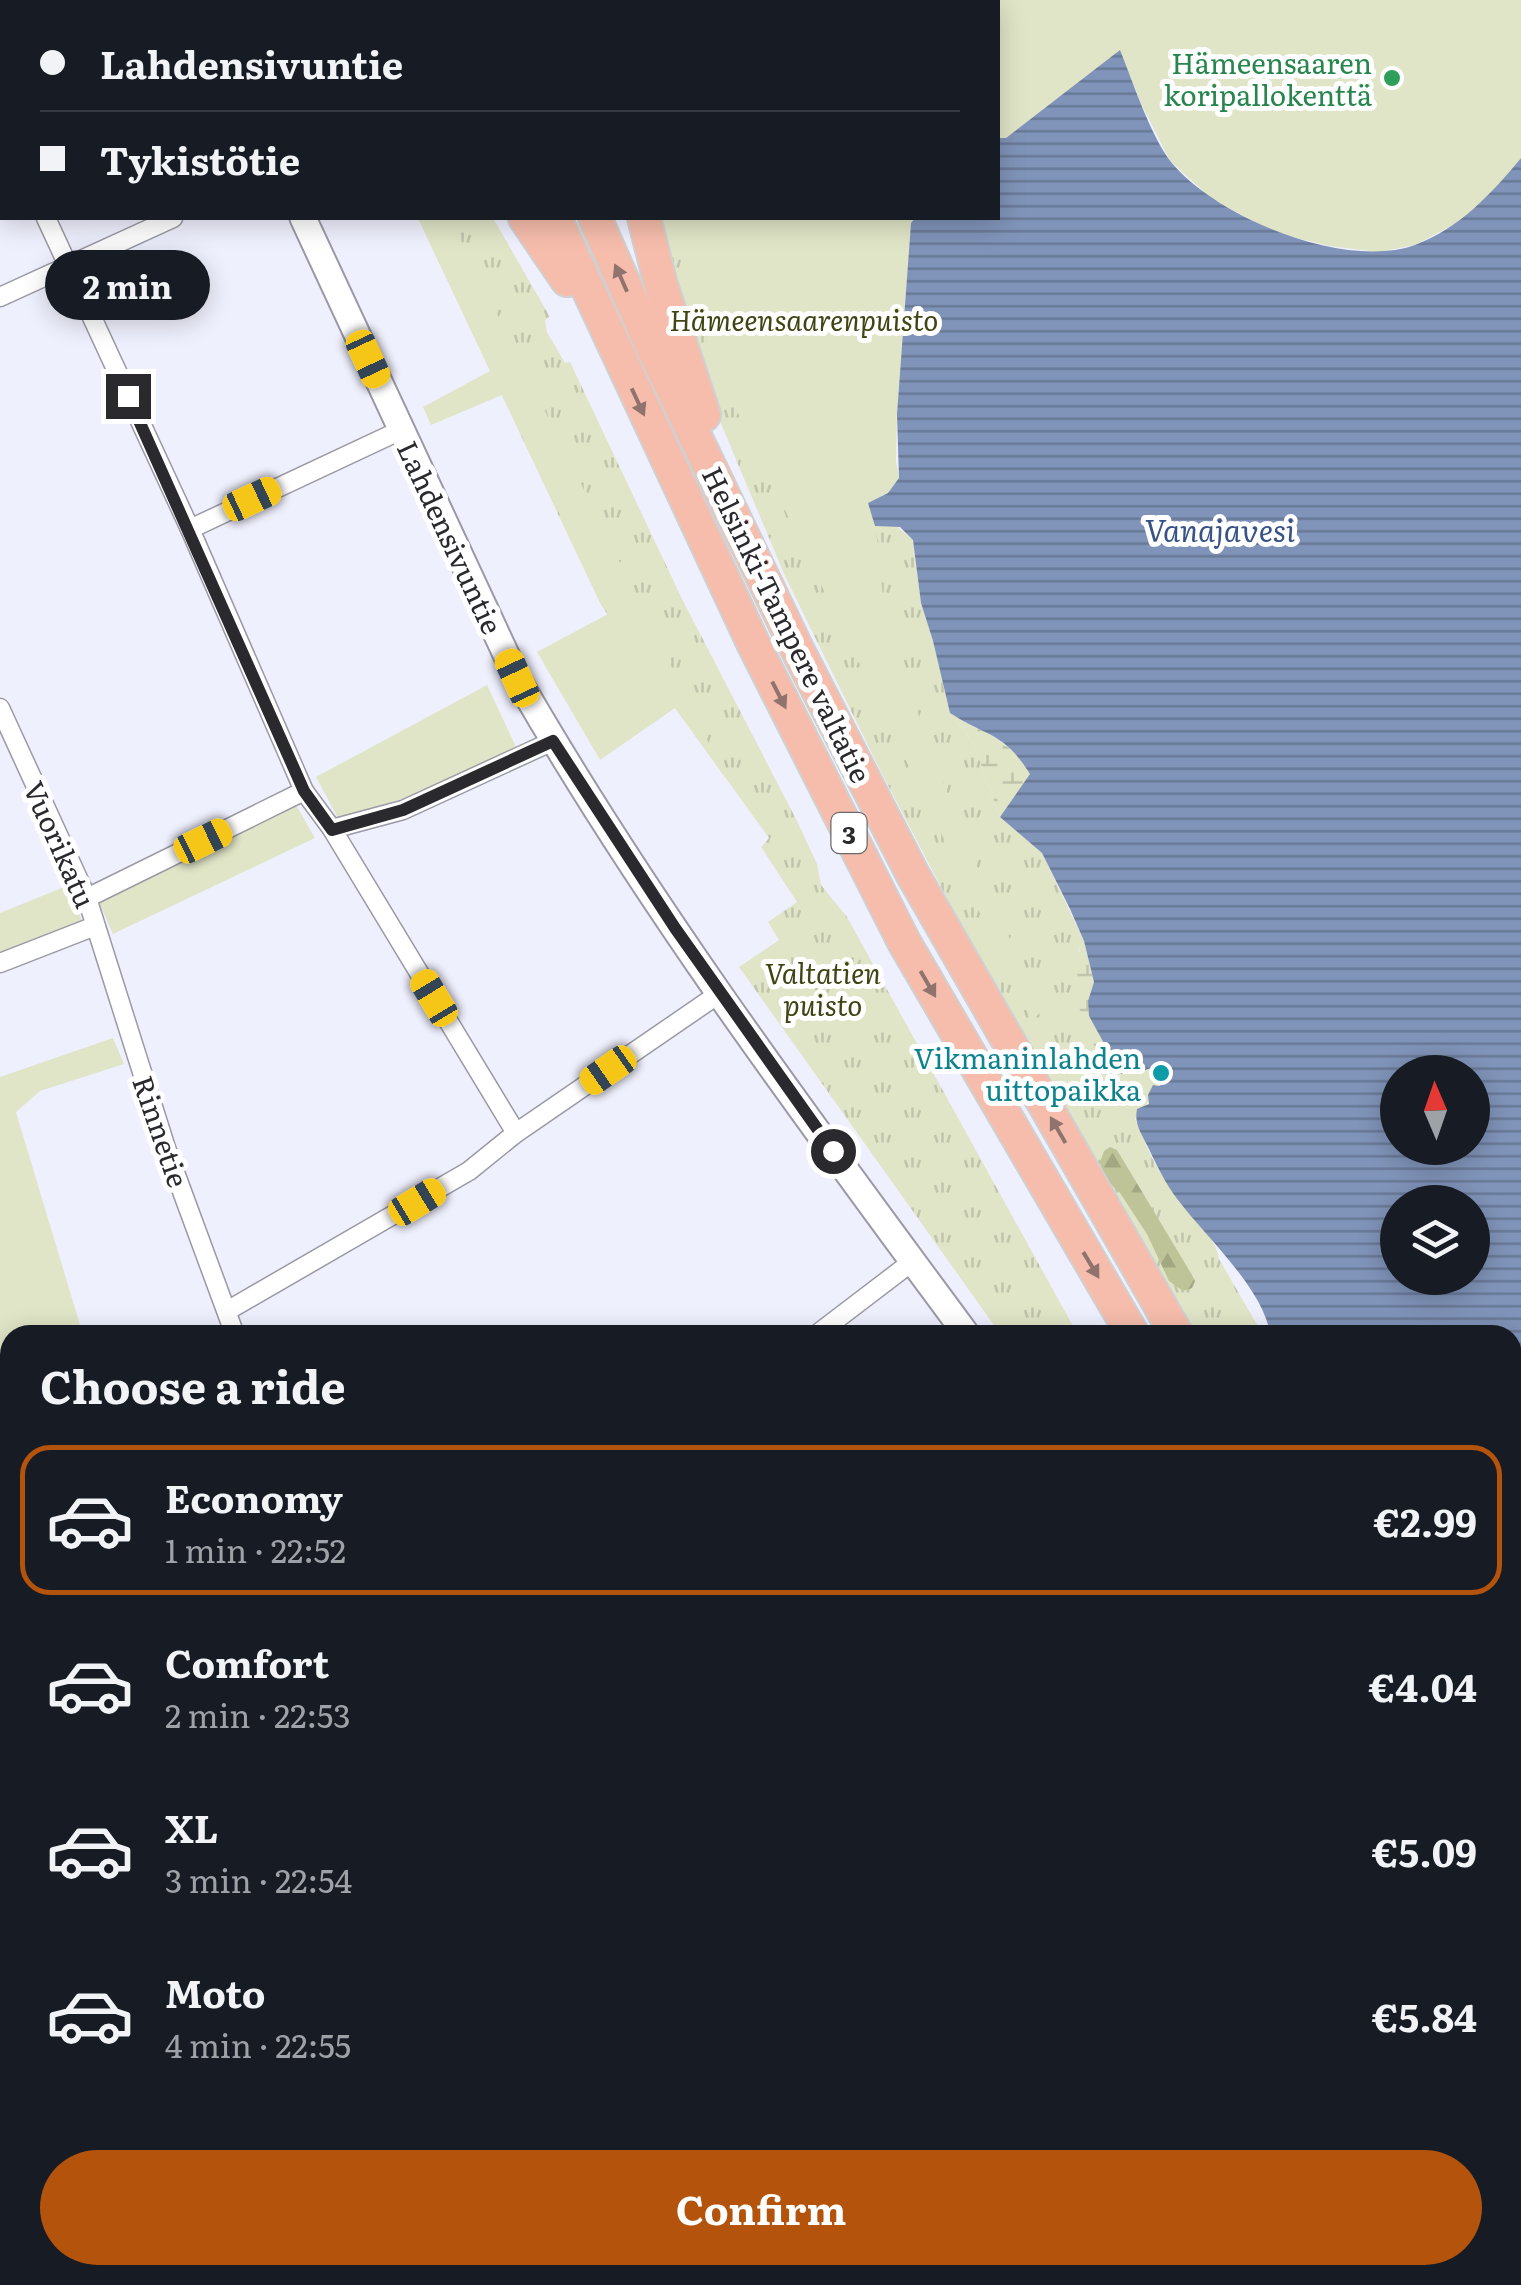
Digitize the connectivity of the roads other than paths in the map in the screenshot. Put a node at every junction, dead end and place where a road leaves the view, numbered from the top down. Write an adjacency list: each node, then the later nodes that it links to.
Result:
1 (47, 220): 8 (street)
2 (168, 220): 8 (street)
3 (304, 220): 11 (main road, Lahdensivuntie)
4 (526, 220): 10 (highway)
5 (556, 220): 10 (highway, Helsinki-Tampere valtatie / 3)
6 (596, 220): 12 (highway, Helsinki-Tampere valtatie / 3, one-way to 6)
7 (645, 220): 12 (highway)
8 (68, 264): 9 (street); 13 (street)
9 (0, 297)
10 (597, 314): 28 (highway, Helsinki-Tampere valtatie / 3, one-way to 28)
11 (401, 430): 13 (street); 15 (main road, Lahdensivuntie)
12 (724, 492): 29 (highway, Helsinki-Tampere valtatie / 3, one-way to 12)
13 (190, 528): 16 (street)
14 (0, 708): 18 (street, Vuorikatu)
15 (553, 741): 17 (street); 21 (main road, Lahdensivuntie)
16 (304, 791): 17 (street); 18 (street)
17 (332, 830): 22 (street)
18 (87, 898): 19 (street, Vuorikatu)
19 (95, 926): 20 (street); 24 (street, Rinnetie)
20 (0, 963)
21 (720, 993): 22 (street); 23 (main road, Lahdensivuntie)
22 (516, 1133): 24 (street)
23 (913, 1262): 26 (street); 27 (main road, Lahdensivuntie)
24 (227, 1311): 25 (street, Rinnetie)
25 (232, 1325)
26 (829, 1325)
27 (960, 1325)
28 (1127, 1325)
29 (1171, 1325)

